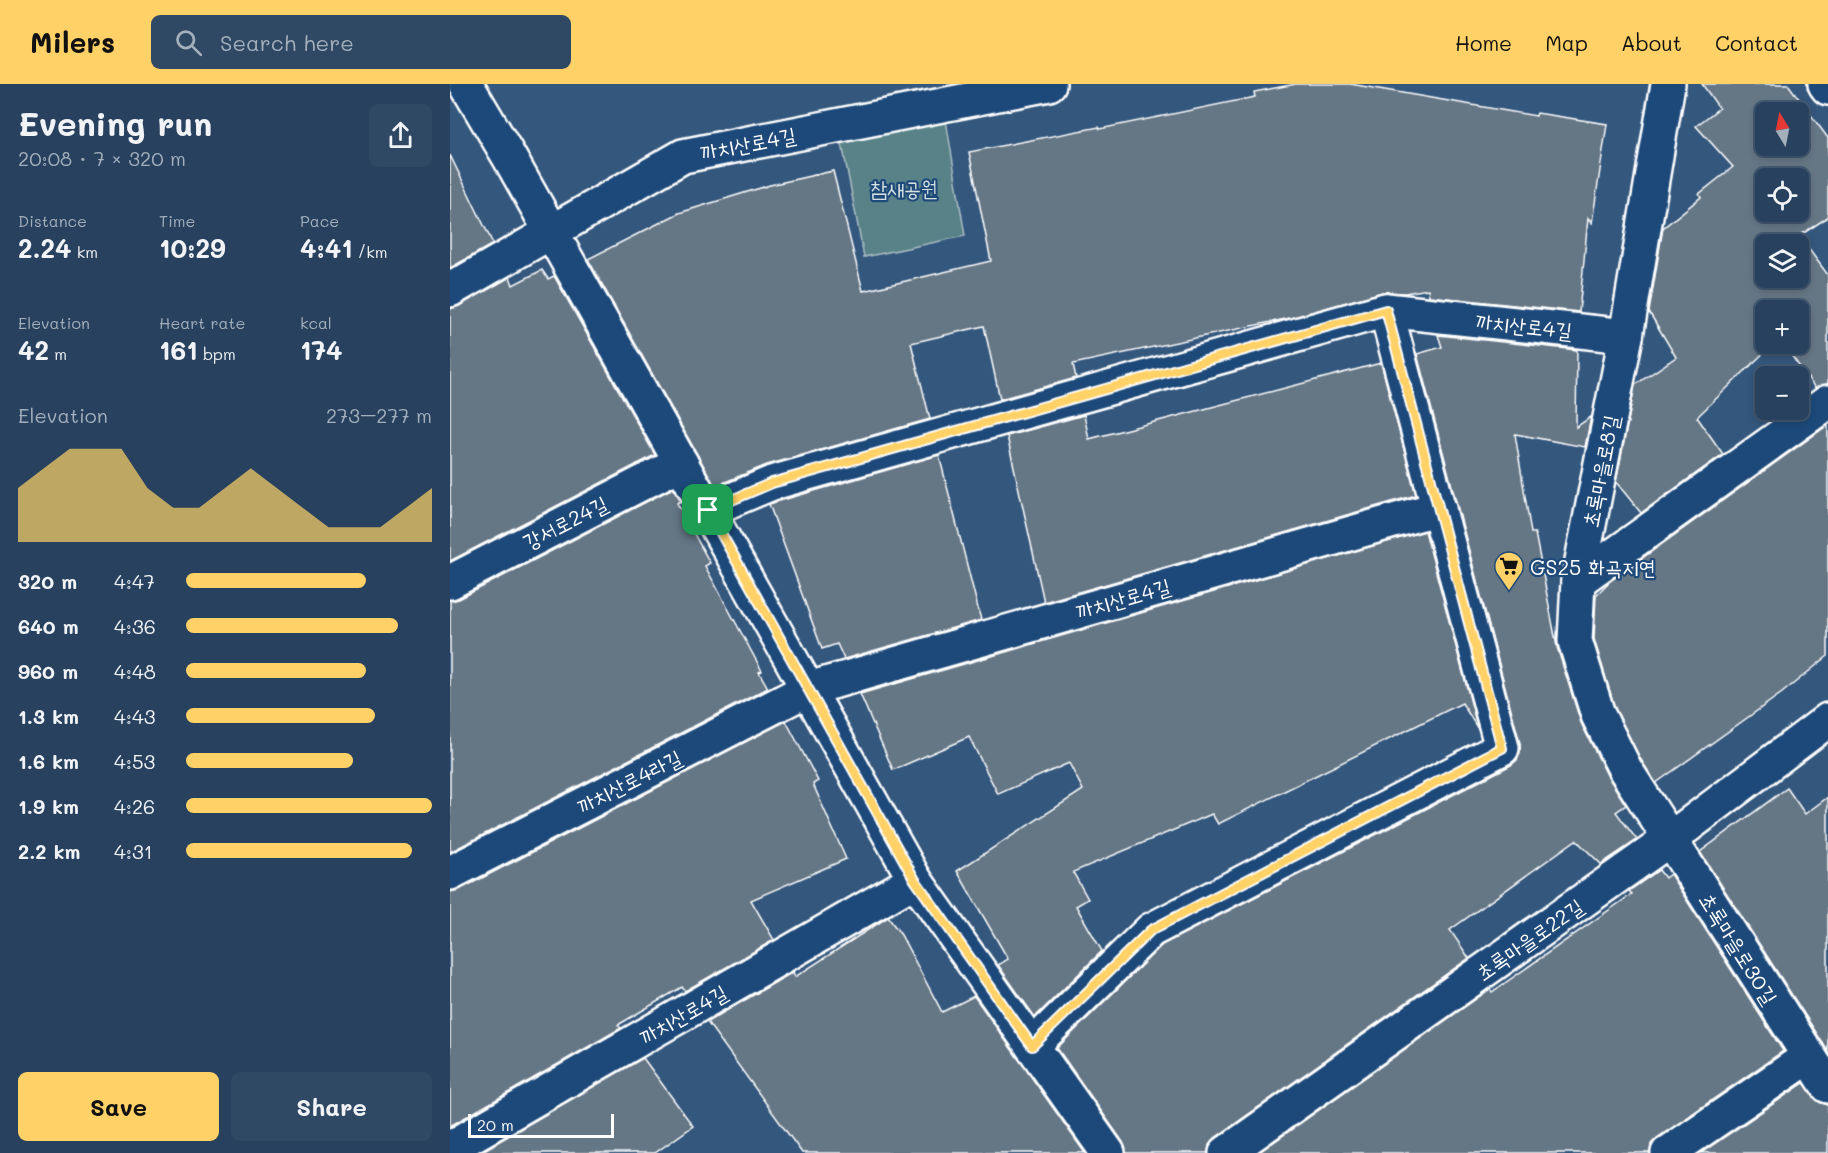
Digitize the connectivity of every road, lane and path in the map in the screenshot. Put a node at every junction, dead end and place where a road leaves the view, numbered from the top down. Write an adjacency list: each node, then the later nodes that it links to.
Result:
1 (466, 84): 7 (street)
2 (1049, 84): 6 (street, 까치산로4길)
3 (1668, 84): 10 (street, 초록마을로8길)
4 (1825, 84): 5 (street)
5 (1828, 88)
6 (959, 93): 7 (street, 까치산로4길)
7 (552, 233): 8 (street, 까치산로4길); 12 (street)
8 (450, 290)
9 (1386, 310): 10 (street, 까치산로4길); 13 (street); 14 (street, 까치산로4길)
10 (1626, 336): 15 (street, 초록마을로8길)
11 (1828, 402): 15 (street)
12 (681, 463): 14 (street); 16 (street, 강서로24길)
13 (1439, 508): 17 (street, 까치산로4길); 22 (street)
14 (708, 510): 17 (street)
15 (1578, 581): 19 (street, 초록마을로8길)
16 (450, 582)
17 (808, 689): 20 (street, 까치산로4라길); 21 (street)
18 (1828, 720): 19 (street, 초록마을로22길)
19 (1670, 839): 23 (street, 초록마을로30길); 27 (street, 초록마을로22길)
20 (450, 873)
21 (915, 880): 22 (street); 25 (street, 까치산로4길)
22 (1032, 1046): 26 (street)
23 (1808, 1057): 24 (street, 초록마을로30길); 28 (street)
24 (1828, 1086)
25 (450, 1148)
26 (1108, 1153)
27 (1226, 1153)
28 (1668, 1153)

